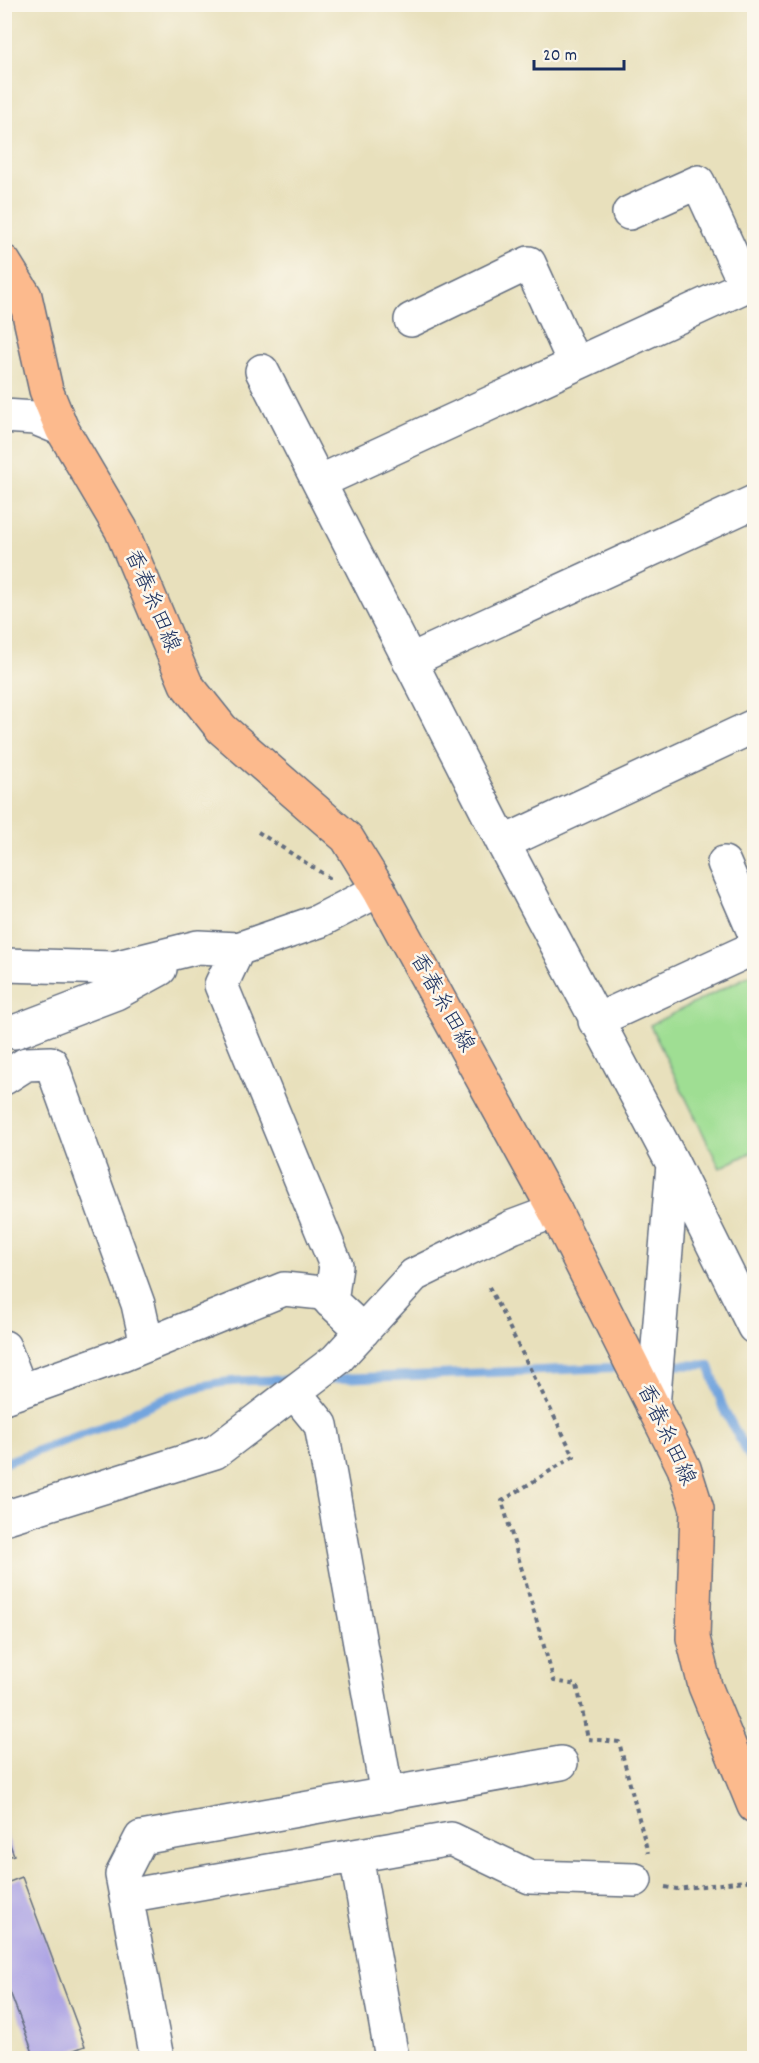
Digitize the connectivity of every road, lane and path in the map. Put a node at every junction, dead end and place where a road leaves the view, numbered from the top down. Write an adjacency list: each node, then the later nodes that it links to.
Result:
1 (629, 213): 3 (street)
2 (4, 262): 8 (main road, 香春糸田線)
3 (751, 284): 5 (street)
4 (411, 320): 5 (street)
5 (575, 364): 9 (street)
6 (262, 371): 9 (street)
7 (4, 416): 8 (street)
8 (62, 429): 16 (main road, 香春糸田線)
9 (319, 482): 11 (street)
10 (754, 502): 11 (street)
11 (409, 661): 14 (street)
12 (754, 726): 14 (street)
13 (258, 832): 16 (path)
14 (503, 843): 22 (street)
15 (724, 863): 17 (street)
16 (370, 894): 20 (street); 26 (main road, 香春糸田線)
17 (754, 932)
18 (198, 947): 20 (street); 21 (street); 23 (street)
19 (754, 948): 22 (street)
20 (238, 949): 28 (street)
21 (4, 965)
22 (596, 1021): 25 (street)
23 (14, 1032)
24 (4, 1078): 31 (street)
25 (673, 1164): 29 (street); 35 (street)
26 (555, 1211): 30 (street); 35 (main road, 香春糸田線)
27 (489, 1287): 41 (path)
28 (331, 1302): 30 (street); 31 (street)
29 (754, 1328)
30 (363, 1331): 33 (street)
31 (147, 1345): 34 (street)
32 (4, 1347): 34 (street)
33 (294, 1392): 36 (street); 38 (street)
34 (13, 1394)
35 (653, 1407): 39 (main road, 香春糸田線)
36 (4, 1518)
37 (561, 1763): 38 (street)
38 (387, 1795): 43 (street)
39 (754, 1806)
40 (356, 1856): 41 (street); 43 (street); 45 (street)
41 (643, 1872): 42 (path)
42 (754, 1880)
43 (126, 1896): 44 (street)
44 (157, 2058)
45 (392, 2058)

